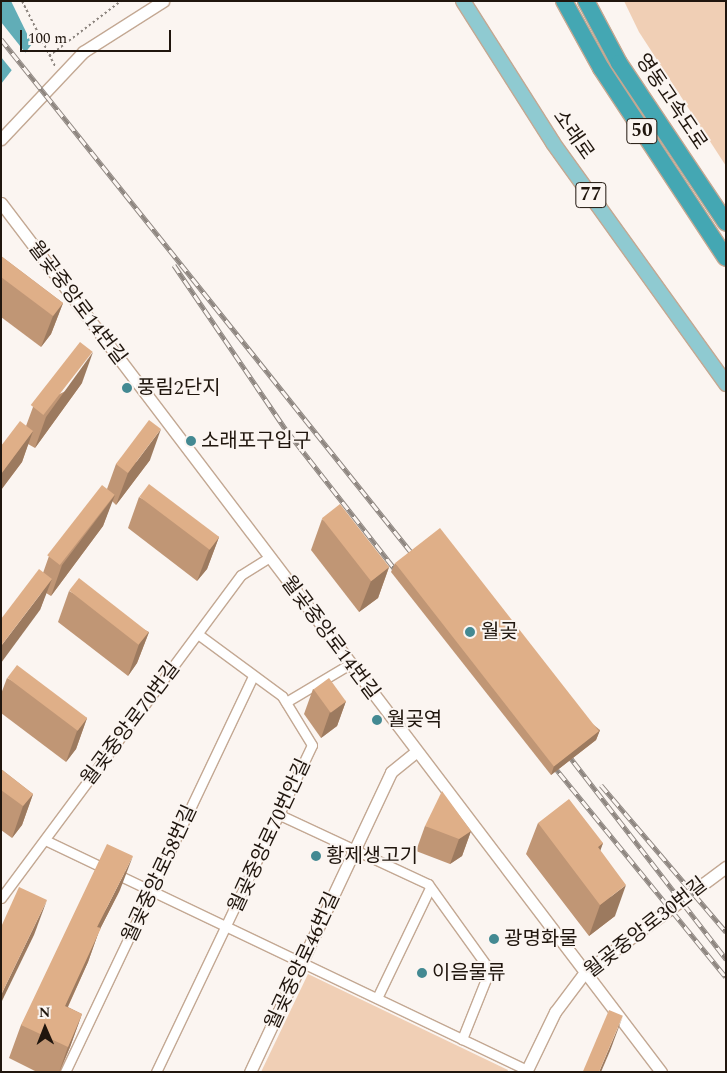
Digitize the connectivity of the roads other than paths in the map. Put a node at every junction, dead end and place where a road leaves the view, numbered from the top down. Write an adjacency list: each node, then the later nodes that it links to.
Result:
1 (163, 1): 5 (street)
2 (463, 1): 9 (main road, 소래로 / 77)
3 (564, 1): 8 (highway, 영동고속도로 / 50)
4 (586, 1): 7 (highway, 영동고속도로 / 50)
5 (1, 139)
6 (1, 202): 10 (street, 월곶중앙로14번길)
7 (726, 223)
8 (726, 258)
9 (726, 384)
10 (268, 558): 11 (street, 월곶중앙로70번길); 12 (street, 월곶중앙로14번길)
11 (198, 634): 13 (street, 월곶중앙로70번안길); 17 (street, 월곶중앙로70번길)
12 (350, 664): 14 (street); 15 (street, 월곶중앙로14번길)
13 (253, 676): 14 (street, 월곶중앙로70번안길); 21 (street, 월곶중앙로58번길)
14 (286, 702): 16 (street, 월곶중앙로70번안길)
15 (417, 751): 18 (street, 월곶중앙로46번길); 25 (street, 월곶중앙로14번길)
16 (280, 815): 18 (street); 23 (street, 월곶중앙로70번안길)
17 (45, 840): 21 (street); 22 (street, 월곶중앙로70번길)
18 (355, 850): 20 (street); 24 (street, 월곶중앙로46번길)
19 (726, 867): 25 (street, 월곶중앙로30번길)
20 (430, 888): 26 (street); 27 (street)
21 (152, 892): 23 (street); 29 (street, 월곶중앙로58번길)
22 (1, 898)
23 (227, 928): 24 (street); 30 (street, 월곶중앙로70번안길)
24 (302, 964): 26 (street); 31 (street, 월곶중앙로46번길)
25 (585, 972): 28 (street, 월곶중앙로30번길); 32 (street, 월곶중앙로14번길)
26 (377, 998): 27 (street)
27 (462, 1039): 28 (street)
28 (526, 1071)
29 (65, 1072)
30 (156, 1072)
31 (250, 1072)
32 (661, 1072)

